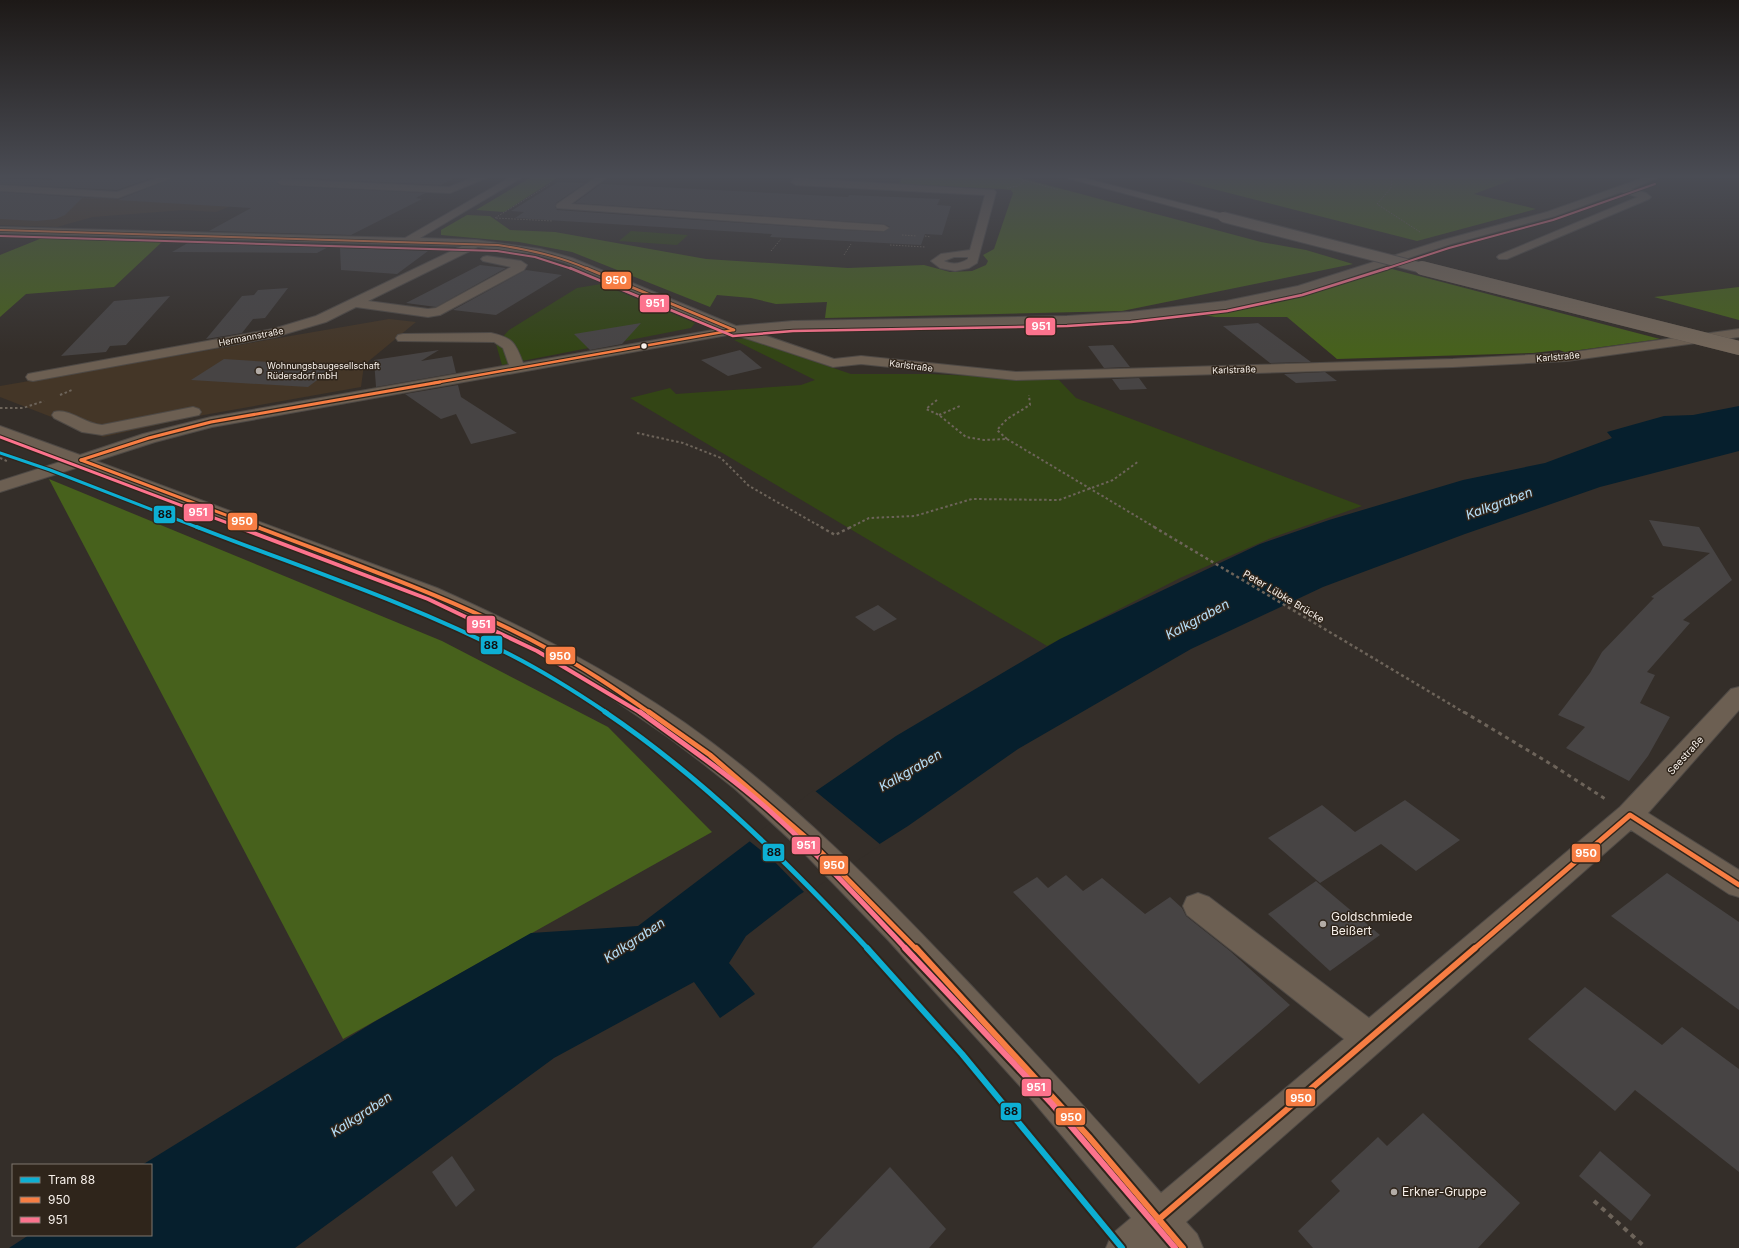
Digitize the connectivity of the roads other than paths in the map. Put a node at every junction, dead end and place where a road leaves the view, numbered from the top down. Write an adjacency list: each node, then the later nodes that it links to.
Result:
1 (231, 236): 8 (street, Karlstraße)
2 (415, 236): 8 (street)
3 (979, 236): 10 (street)
4 (1299, 236): 21 (highway, bridge)
5 (1342, 236): 14 (highway)
6 (1468, 236): 18 (street)
7 (1551, 236): 12 (street)
8 (407, 241): 9 (street, Karlstraße)
9 (476, 243): 11 (street, Hermannstraße); 18 (street, Karlstraße)
10 (975, 253)
11 (453, 254): 13 (street); 15 (street, Hermannstraße)
12 (1503, 256)
13 (472, 257): 16 (street); 16 (street)
14 (1524, 281)
15 (355, 303): 16 (street); 23 (street, Hermannstraße)
16 (374, 306)
17 (1701, 325): 19 (highway)
18 (734, 330): 19 (street, Karlstraße); 22 (street)
19 (1739, 334)
20 (403, 338): 22 (street)
21 (1739, 348)
22 (518, 369): 25 (street)
23 (33, 377)
24 (60, 415): 25 (street)
25 (233, 418): 27 (street)
26 (0, 431): 27 (street)
27 (81, 460): 28 (street); 34 (street)
28 (0, 487)
29 (1739, 695): 30 (street, Seestraße)
30 (1630, 815): 31 (street); 33 (street, Seestraße)
31 (1739, 885)
32 (1198, 906): 33 (street)
33 (1370, 1039): 34 (street, Seestraße)
34 (1158, 1220): 35 (street, Seestraße); 36 (street)
35 (1126, 1248)
36 (1184, 1248)

